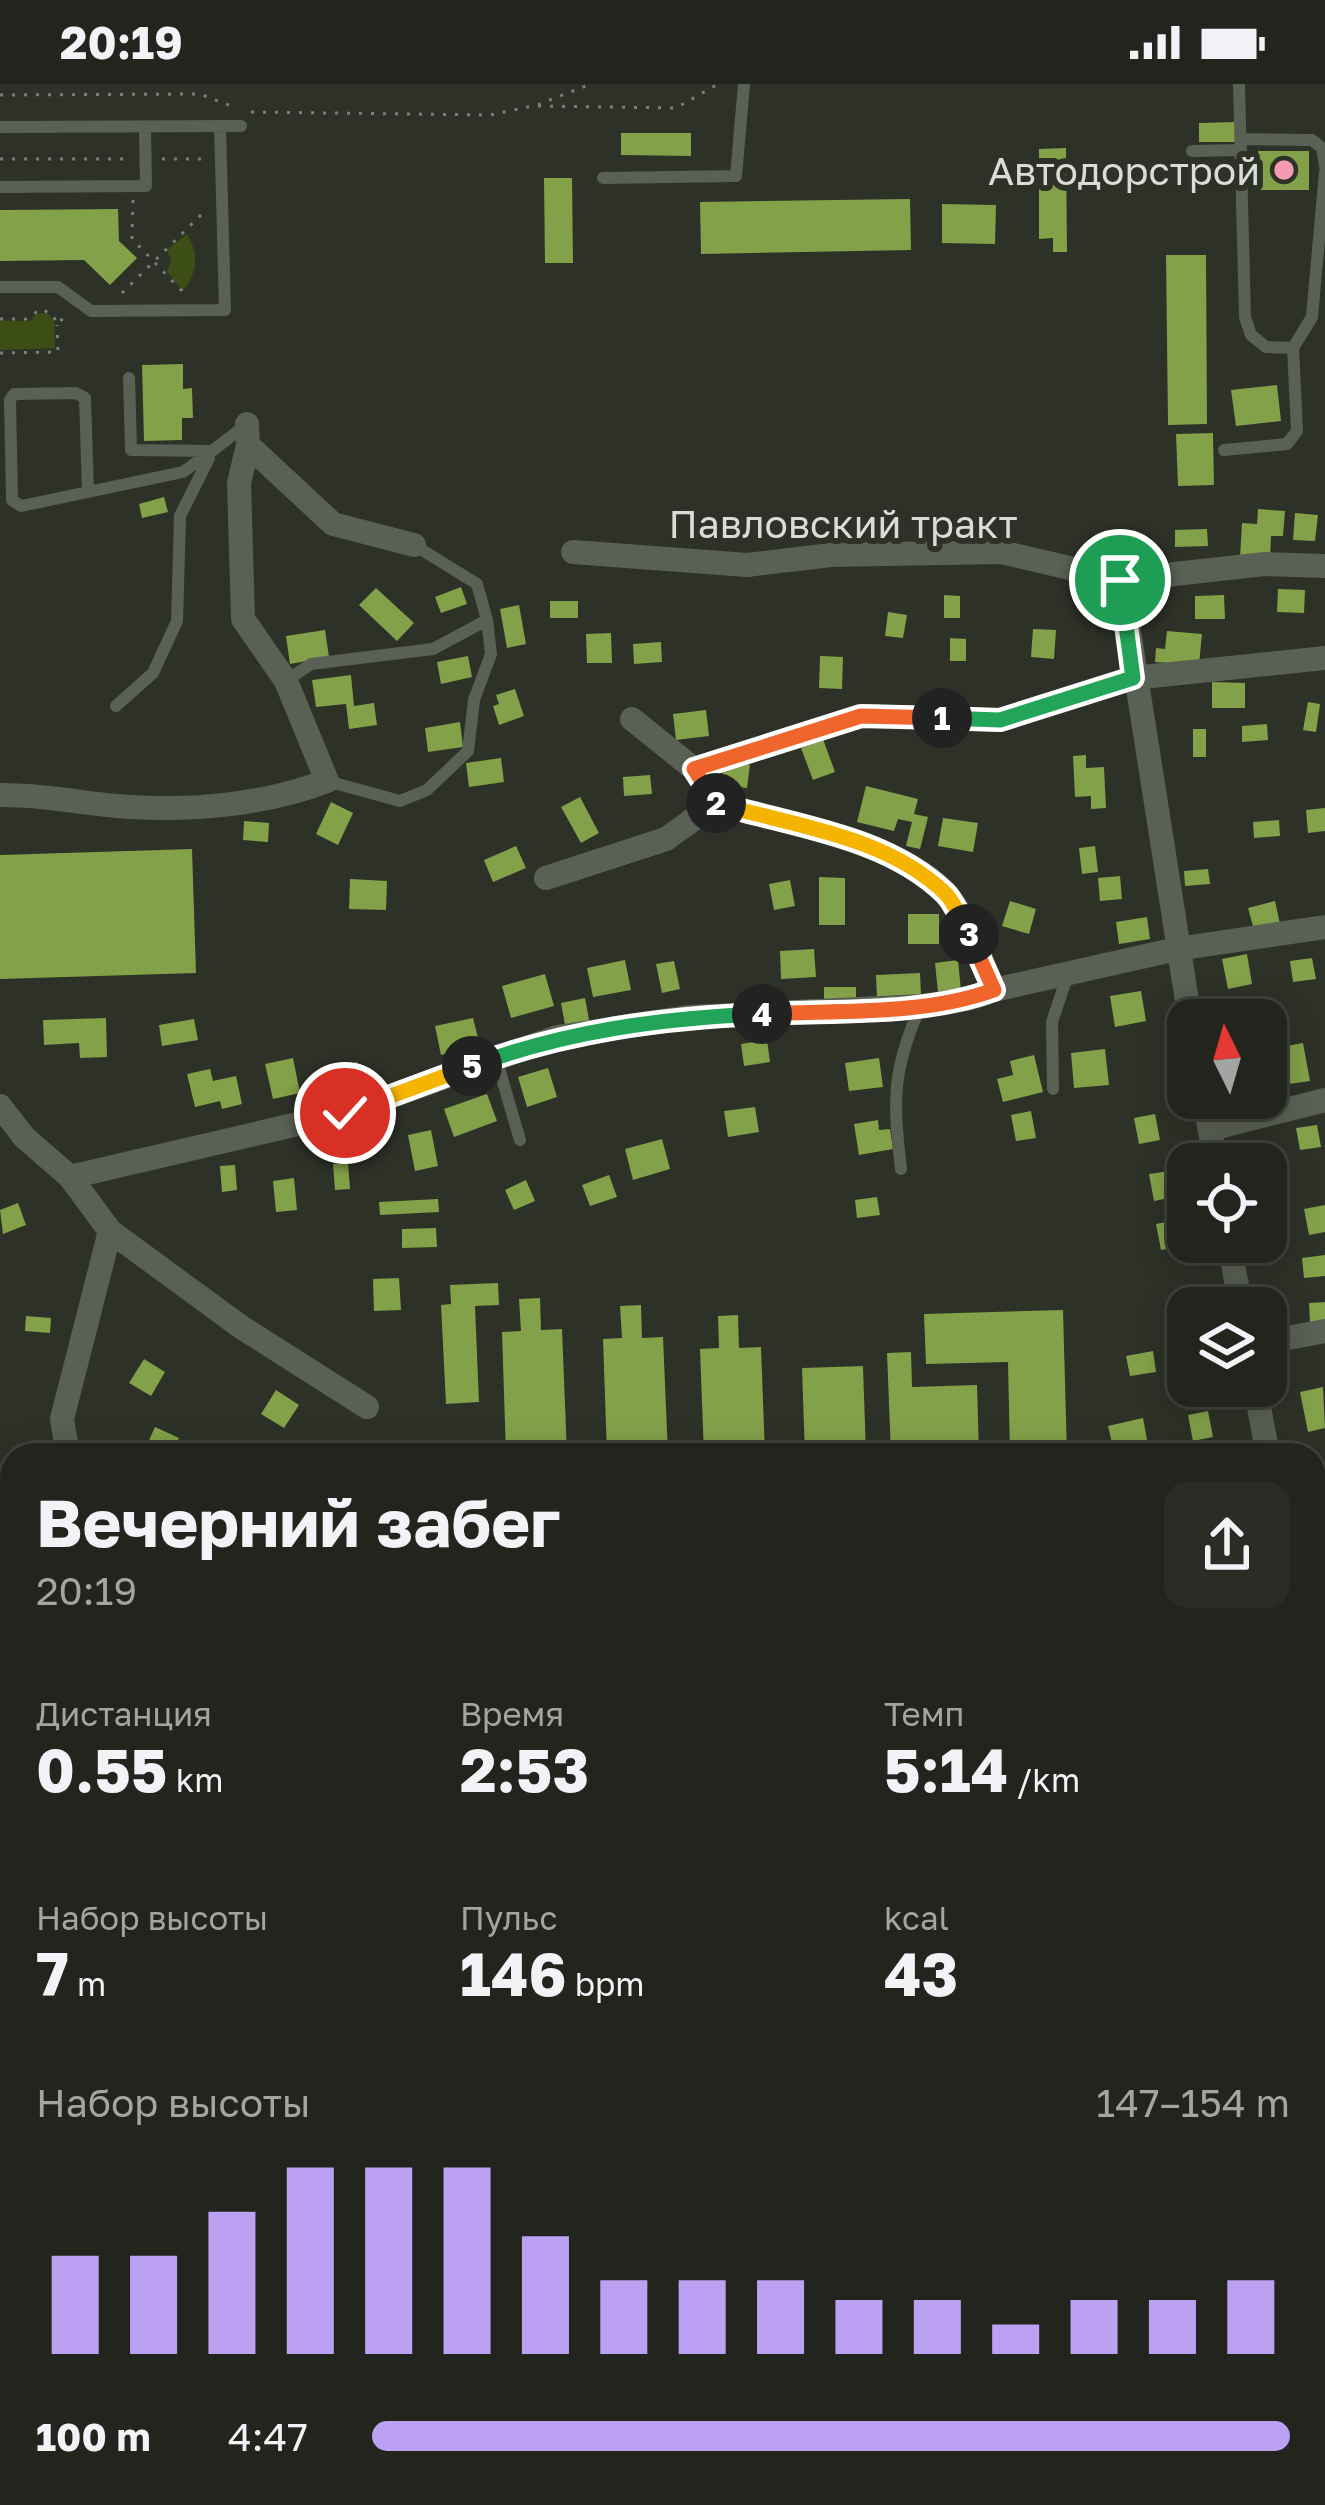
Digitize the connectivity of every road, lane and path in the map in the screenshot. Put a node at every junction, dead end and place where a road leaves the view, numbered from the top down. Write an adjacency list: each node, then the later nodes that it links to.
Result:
1 (591, 84): 6 (path)
2 (718, 84): 6 (path)
3 (744, 84): 17 (lane)
4 (1239, 84): 11 (lane)
5 (0, 95): 6 (path)
6 (537, 106)
7 (220, 126): 8 (lane); 10 (lane); 15 (lane)
8 (241, 126)
9 (0, 127): 10 (lane)
10 (145, 127): 14 (lane)
11 (1241, 145): 12 (lane); 16 (lane); 28 (lane)
12 (1192, 151)
13 (0, 159): 14 (path)
14 (146, 159): 15 (path); 19 (lane)
15 (220, 159): 20 (lane)
16 (1325, 169): 28 (lane)
17 (603, 178)
18 (0, 187): 19 (lane)
19 (133, 187): 21 (path)
20 (222, 195): 21 (path); 24 (lane)
21 (154, 261): 24 (path); 25 (path)
22 (0, 287): 23 (lane)
23 (80, 303): 25 (lane); 27 (path)
24 (199, 310): 25 (lane)
25 (104, 311)
26 (0, 319): 27 (path)
27 (57, 323): 29 (path)
28 (1293, 348): 32 (lane)
29 (0, 353)
30 (129, 378): 33 (lane)
31 (248, 434): 33 (lane); 35 (street); 42 (street)
32 (1224, 450)
33 (212, 451): 34 (lane); 43 (lane)
34 (88, 492): 34 (lane)
35 (414, 545): 39 (lane)
36 (573, 552): 38 (street, Павловский тракт)
37 (1325, 566): 38 (street, Павловский тракт)
38 (1120, 580): 41 (street)
39 (488, 620): 42 (lane); 46 (lane)
40 (1325, 658): 41 (street)
41 (1133, 678): 45 (street); 51 (street)
42 (286, 681): 46 (street)
43 (116, 706)
44 (632, 719): 45 (street)
45 (694, 769): 48 (street)
46 (327, 781): 47 (street)
47 (0, 795)
48 (716, 803): 49 (street); 53 (street)
49 (546, 878)
50 (1325, 926): 51 (street)
51 (1177, 949): 52 (street); 54 (street)
52 (1069, 973): 53 (street); 57 (lane)
53 (994, 990): 55 (street)
54 (1186, 999)
55 (921, 1006): 56 (street); 64 (lane)
56 (496, 1057): 62 (lane); 65 (street)
57 (1054, 1089)
58 (1325, 1100): 61 (street)
59 (0, 1106): 65 (street)
60 (1208, 1119): 61 (street)
61 (1210, 1130): 63 (street)
62 (520, 1140)
63 (1212, 1143)
64 (901, 1169)
65 (70, 1177): 66 (street)
66 (110, 1231): 69 (street); 71 (street)
67 (1325, 1331): 68 (street)
68 (1287, 1338)
69 (367, 1407)
70 (1259, 1407): 72 (street)
71 (66, 1443)
72 (1266, 1443)

